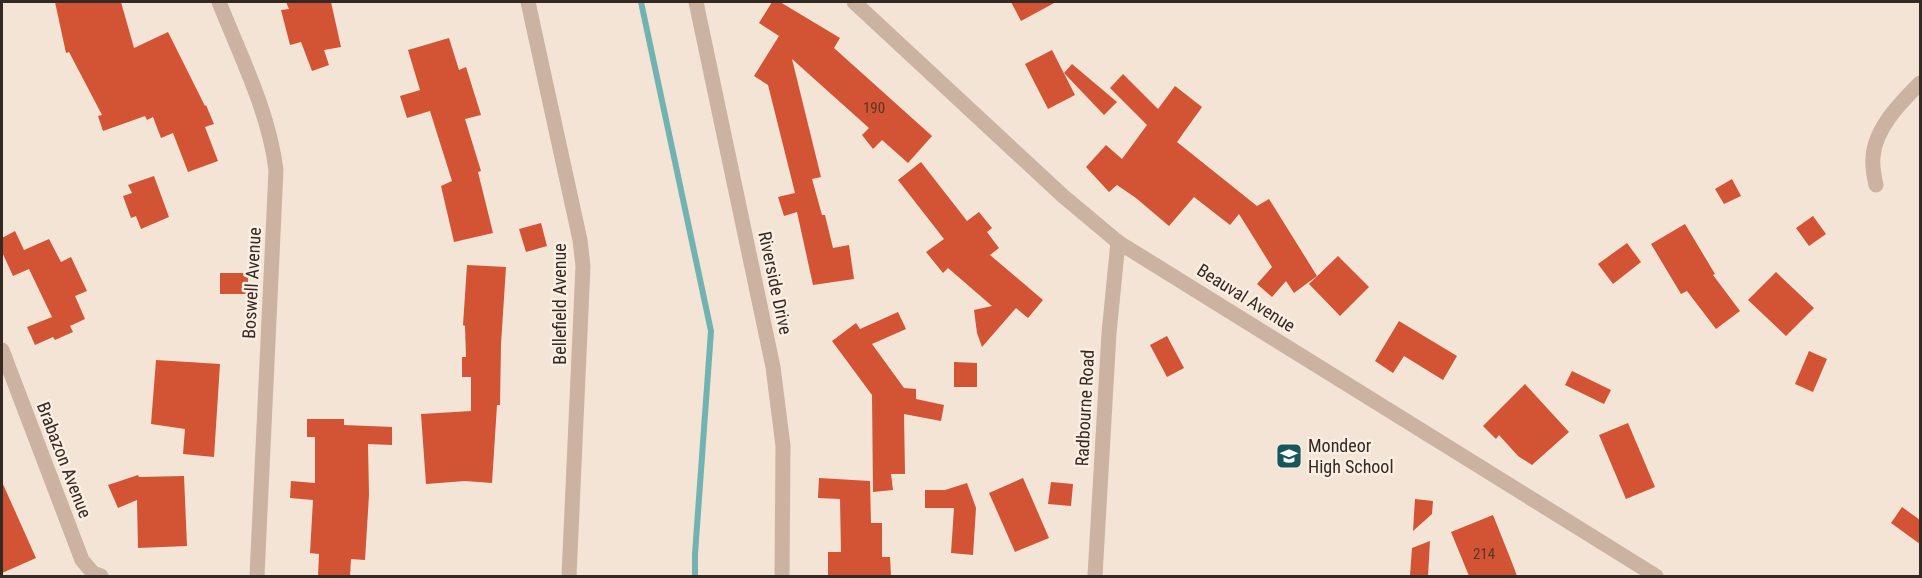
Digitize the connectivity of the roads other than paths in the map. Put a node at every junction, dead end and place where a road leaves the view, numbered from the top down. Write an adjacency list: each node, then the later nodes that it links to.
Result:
1 (219, 2): 10 (street, Boswell Avenue)
2 (528, 2): 11 (street, Bellefield Avenue)
3 (696, 2): 12 (street, Riverside Drive)
4 (854, 2): 7 (street, Beauval Avenue)
5 (1920, 83): 6 (street)
6 (1876, 185)
7 (1118, 242): 13 (street, Radbourne Road); 14 (street, Beauval Avenue)
8 (2, 350): 9 (street, Brabazon Avenue)
9 (101, 576)
10 (257, 576)
11 (569, 576)
12 (782, 576)
13 (1095, 576)
14 (1656, 576)

